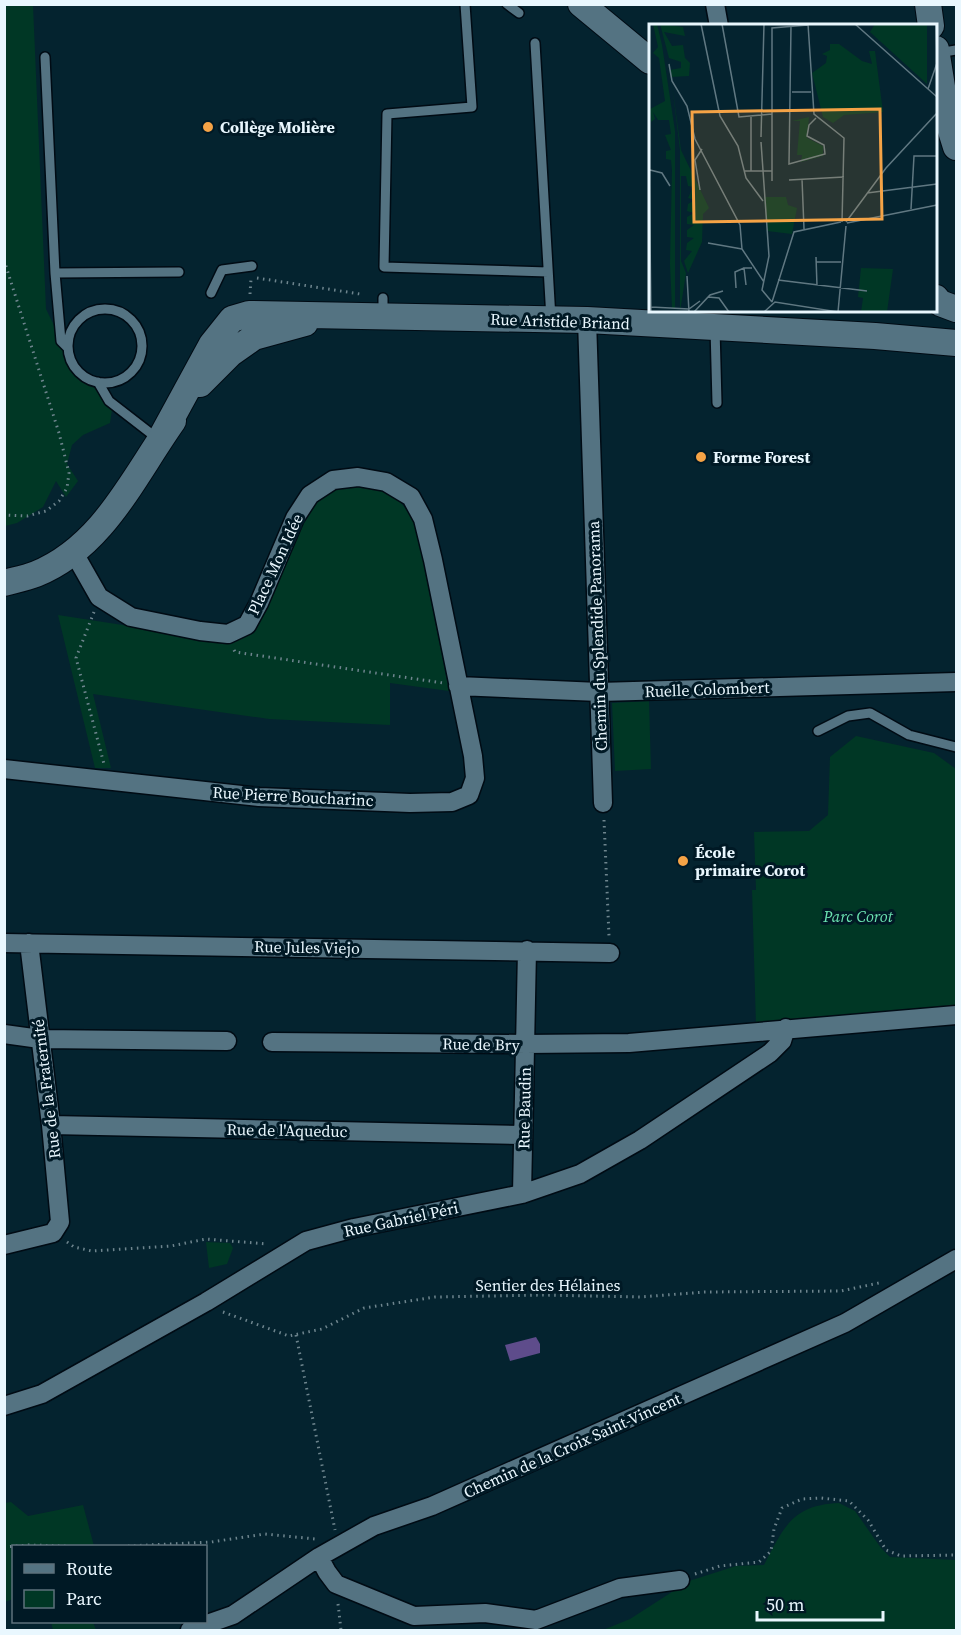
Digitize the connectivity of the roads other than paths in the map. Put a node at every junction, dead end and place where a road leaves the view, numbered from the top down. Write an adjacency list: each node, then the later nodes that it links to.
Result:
1 (465, 4): 16 (lane)
2 (507, 4): 6 (lane)
3 (581, 4): 12 (street)
4 (715, 4): 7 (street)
5 (928, 4): 8 (street)
6 (519, 13)
7 (719, 24)
8 (932, 24)
9 (535, 43): 16 (lane)
10 (943, 51): 13 (street)
11 (45, 57): 17 (lane)
12 (649, 59)
13 (957, 147)
14 (252, 266): 18 (lane)
15 (179, 272): 17 (lane)
16 (548, 272): 21 (lane)
17 (55, 273): 27 (lane)
18 (211, 293)
19 (937, 299): 20 (street)
20 (957, 309)
21 (551, 319): 22 (street, Rue Aristide Briand); 30 (street, Rue Aristide Briand)
22 (587, 320): 24 (street, Rue Aristide Briand); 35 (street, Chemin du Splendide Panorama)
23 (957, 326): 25 (street, Rue Aristide Briand)
24 (715, 328): 25 (street, Rue Aristide Briand); 29 (lane)
25 (875, 336): 26 (street, Rue Aristide Briand)
26 (957, 343)
27 (68, 348): 28 (lane); 28 (lane)
28 (98, 382): 30 (lane)
29 (717, 403)
30 (161, 437): 31 (street, Rue Aristide Briand)
31 (74, 553): 32 (street, Rue Aristide Briand); 34 (street, Place Mon Idée)
32 (4, 583)
33 (957, 682): 35 (street, Ruelle Colombert)
34 (458, 686): 35 (street, Ruelle Colombert); 38 (street, Rue Pierre Boucharinc)
35 (599, 692): 39 (street, Chemin du Splendide Panorama)
36 (818, 731): 37 (lane)
37 (957, 747)
38 (4, 769)
39 (603, 803)
40 (4, 943): 41 (street, Rue Jules Viejo)
41 (29, 943): 42 (street, Rue Jules Viejo); 47 (street, Rue de la Fraternité)
42 (527, 950): 43 (street, Rue Jules Viejo); 50 (street, Rue Baudin)
43 (610, 953)
44 (957, 1015): 45 (street, Rue de Bry)
45 (786, 1028): 50 (street, Rue de Bry); 53 (street, Rue Gabriel Péri)
46 (4, 1034): 47 (street)
47 (40, 1039): 48 (street); 51 (street, Rue de la Fraternité)
48 (227, 1041)
49 (272, 1041): 50 (street, Rue de Bry)
50 (525, 1044): 52 (street, Rue Baudin)
51 (51, 1125): 52 (street, Rue de l'Aqueduc); 54 (street, Rue de la Fraternité)
52 (523, 1135): 53 (street, Rue Baudin)
53 (522, 1194): 56 (street, Rue Gabriel Péri)
54 (4, 1245)
55 (957, 1259): 57 (street, Chemin de la Croix Saint-Vincent)
56 (4, 1406)
57 (324, 1554): 58 (street); 59 (street, Chemin de la Croix Saint-Vincent)
58 (680, 1581)
59 (190, 1630)

